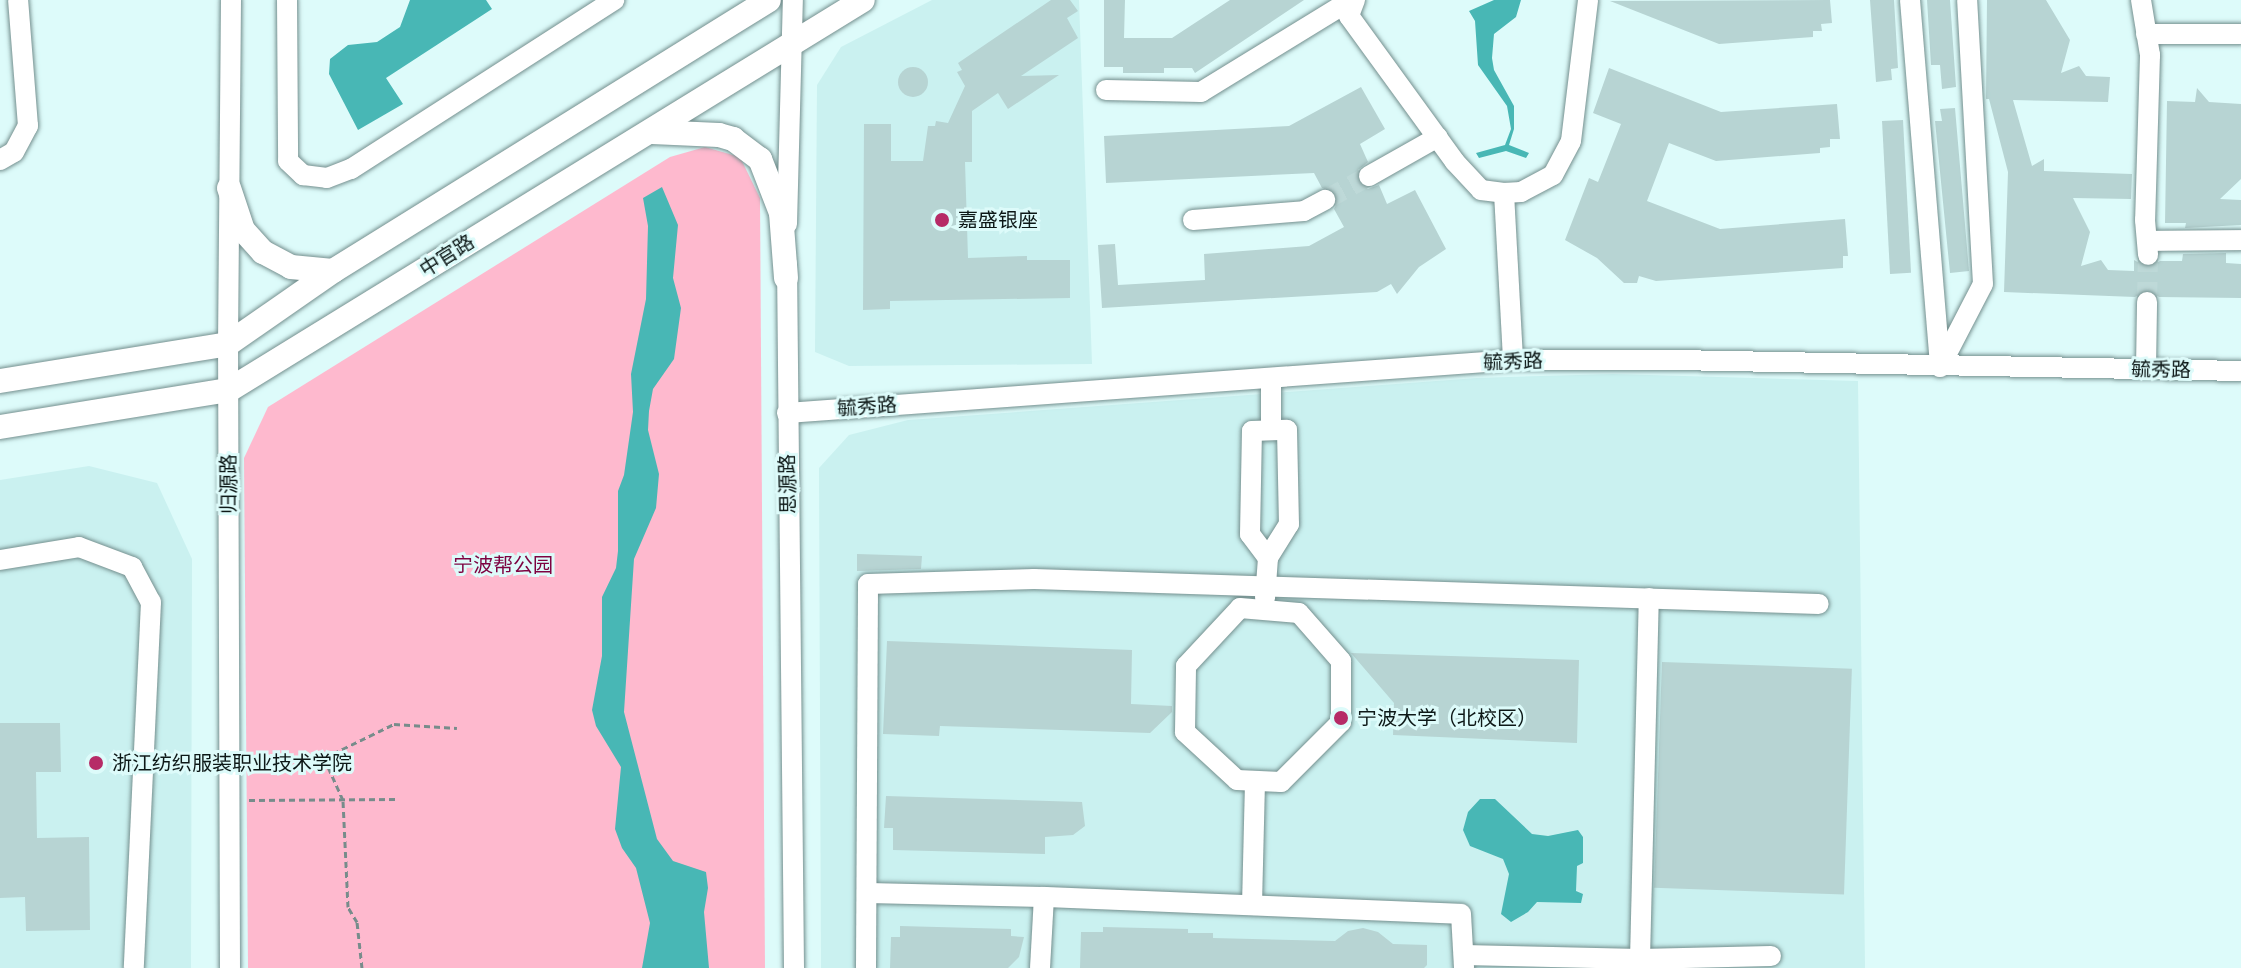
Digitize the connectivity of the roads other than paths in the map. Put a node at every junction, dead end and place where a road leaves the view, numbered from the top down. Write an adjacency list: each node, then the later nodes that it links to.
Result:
1 (18, 0): 19 (street)
2 (231, 0): 21 (street, 归源路)
3 (287, 0): 4 (street)
4 (614, 0)
5 (769, 0): 26 (main road)
6 (793, 0): 15 (street, 思源路)
7 (863, 0): 15 (main road, 中官路)
8 (1353, 0): 16 (street); 18 (street)
9 (1588, 0): 22 (street)
10 (1910, 0): 31 (street)
11 (1967, 0): 31 (street)
12 (2141, 0): 13 (street)
13 (2146, 34): 14 (street); 25 (street)
14 (2241, 34)
15 (790, 48): 17 (main road, 中官路); 27 (street, 思源路)
16 (1106, 90)
17 (650, 132): 27 (main road); 36 (main road, 中官路)
18 (1438, 137): 20 (street); 22 (street)
19 (0, 160)
20 (1369, 176)
21 (229, 188): 26 (main road); 29 (street, 归源路)
22 (1504, 193): 30 (street)
23 (1325, 200): 24 (street)
24 (1193, 220)
25 (2241, 240)
26 (333, 271): 29 (main road)
27 (786, 278): 37 (street, 思源路)
28 (2147, 302): 32 (street)
29 (228, 344): 35 (main road); 36 (street, 归源路)
30 (1513, 360): 31 (street, 毓秀路); 34 (street, 毓秀路)
31 (1940, 367): 32 (street, 毓秀路)
32 (2146, 369): 33 (street, 毓秀路)
33 (2241, 371)
34 (1271, 379): 37 (street, 毓秀路); 39 (street)
35 (0, 381)
36 (229, 390): 38 (main road, 中官路); 54 (street, 归源路)
37 (787, 413): 55 (street, 思源路)
38 (0, 427)
39 (1271, 430): 40 (street); 40 (street)
40 (1268, 558): 42 (street)
41 (0, 560): 53 (street)
42 (1267, 587): 43 (street); 45 (street); 47 (street)
43 (1649, 598): 44 (street); 51 (street)
44 (1819, 604)
45 (1264, 610): 46 (street); 46 (street)
46 (1255, 781): 49 (street)
47 (867, 893): 48 (street); 56 (street)
48 (1044, 897): 49 (street); 57 (street)
49 (1252, 905): 52 (street)
50 (1771, 956): 51 (street)
51 (1640, 959): 52 (street)
52 (1464, 962)
53 (134, 968)
54 (230, 968)
55 (794, 968)
56 (866, 968)
57 (1040, 968)

